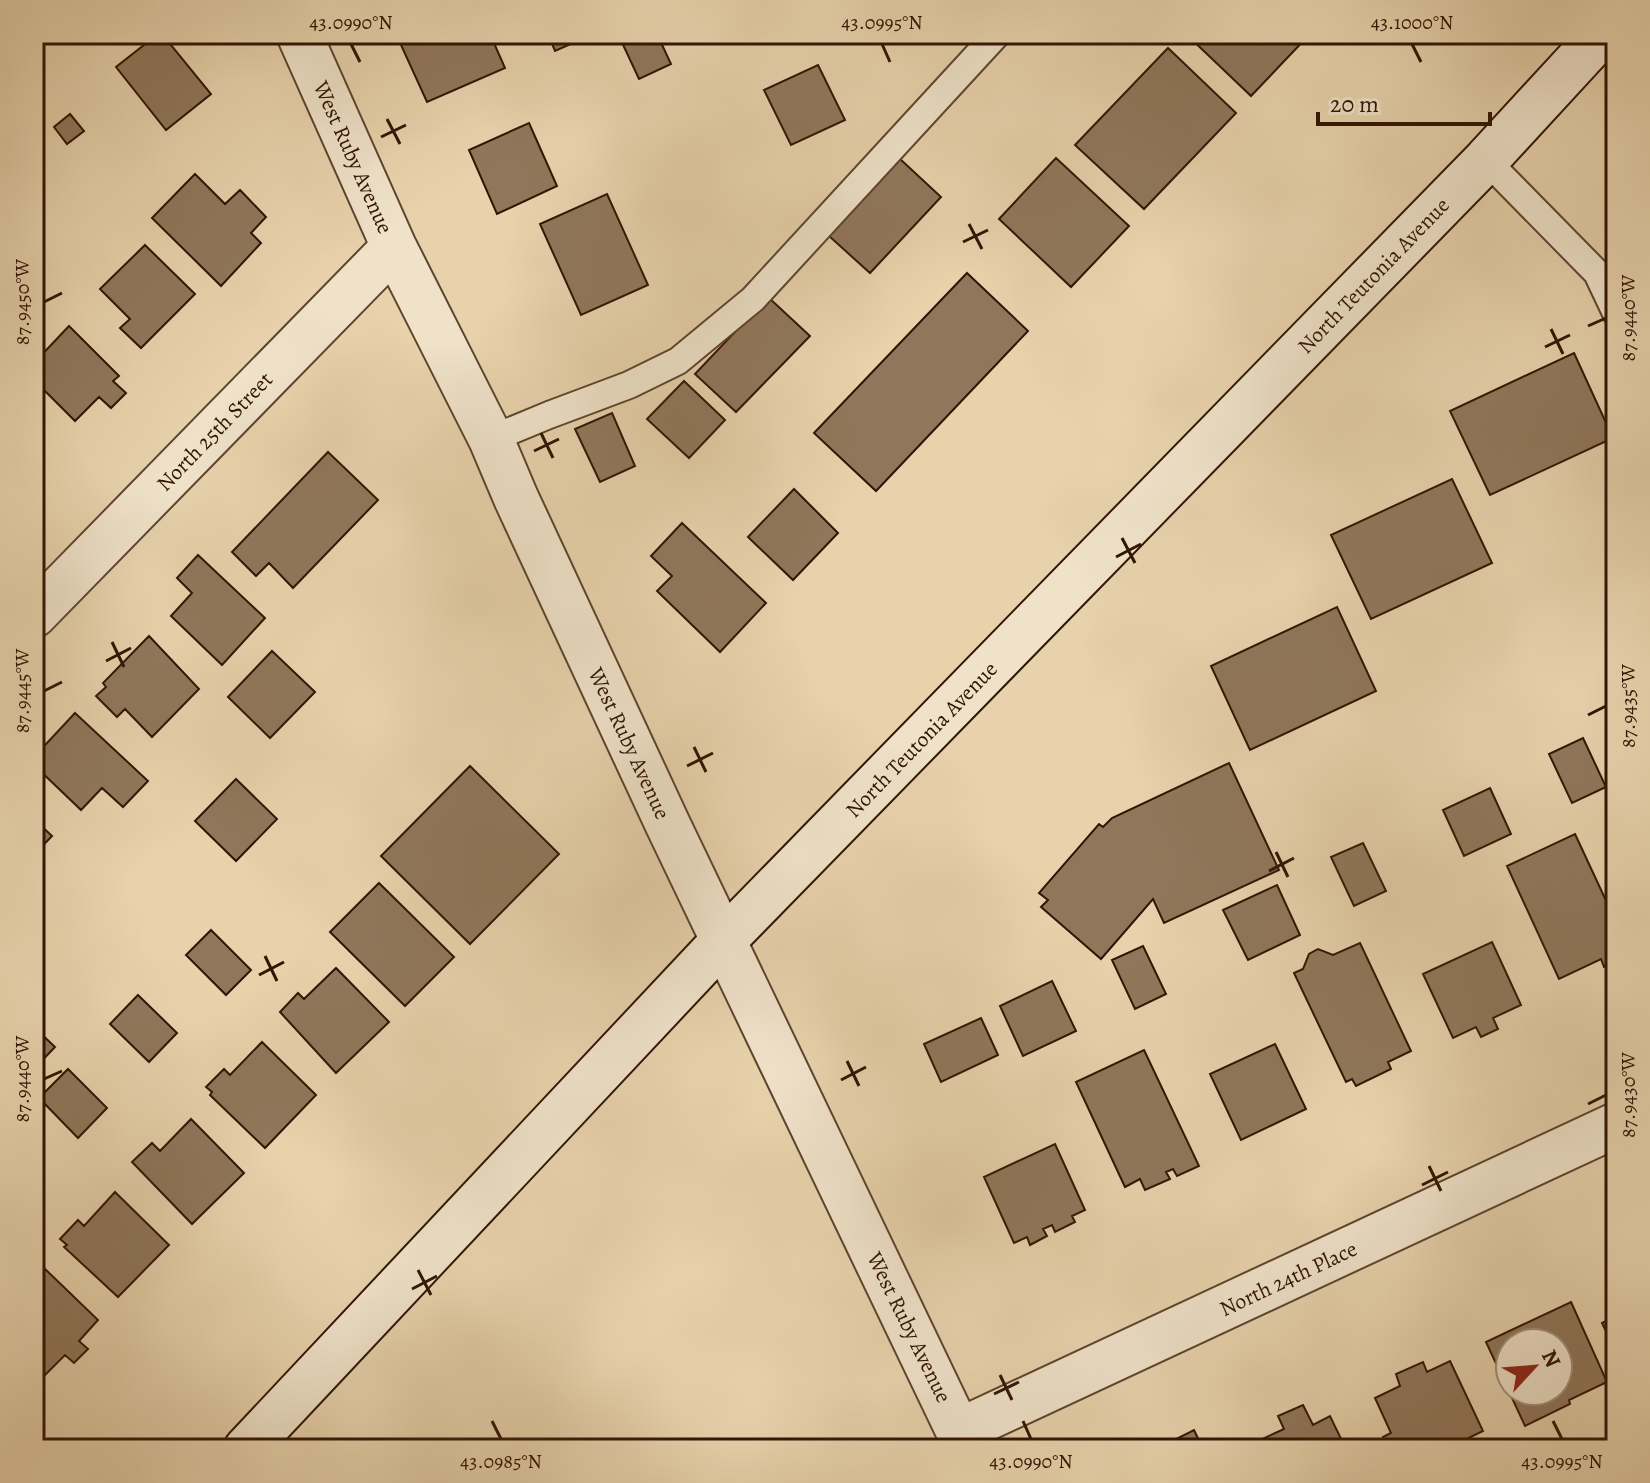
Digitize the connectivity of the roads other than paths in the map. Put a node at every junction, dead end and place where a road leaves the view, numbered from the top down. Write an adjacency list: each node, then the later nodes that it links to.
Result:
1 (299, 34): 5 (street, West Ruby Avenue)
2 (997, 34): 7 (lane)
3 (1602, 34): 4 (street, North Teutonia Avenue)
4 (1486, 160): 6 (lane); 9 (street, North Teutonia Avenue)
5 (394, 247): 7 (street, West Ruby Avenue); 8 (street, North 25th Street)
6 (1616, 313)
7 (491, 439): 9 (street, West Ruby Avenue)
8 (34, 615)
9 (724, 940): 11 (street, West Ruby Avenue); 12 (street, North Teutonia Avenue)
10 (1616, 1125): 11 (street, North 24th Place)
11 (963, 1440)
12 (246, 1449)

